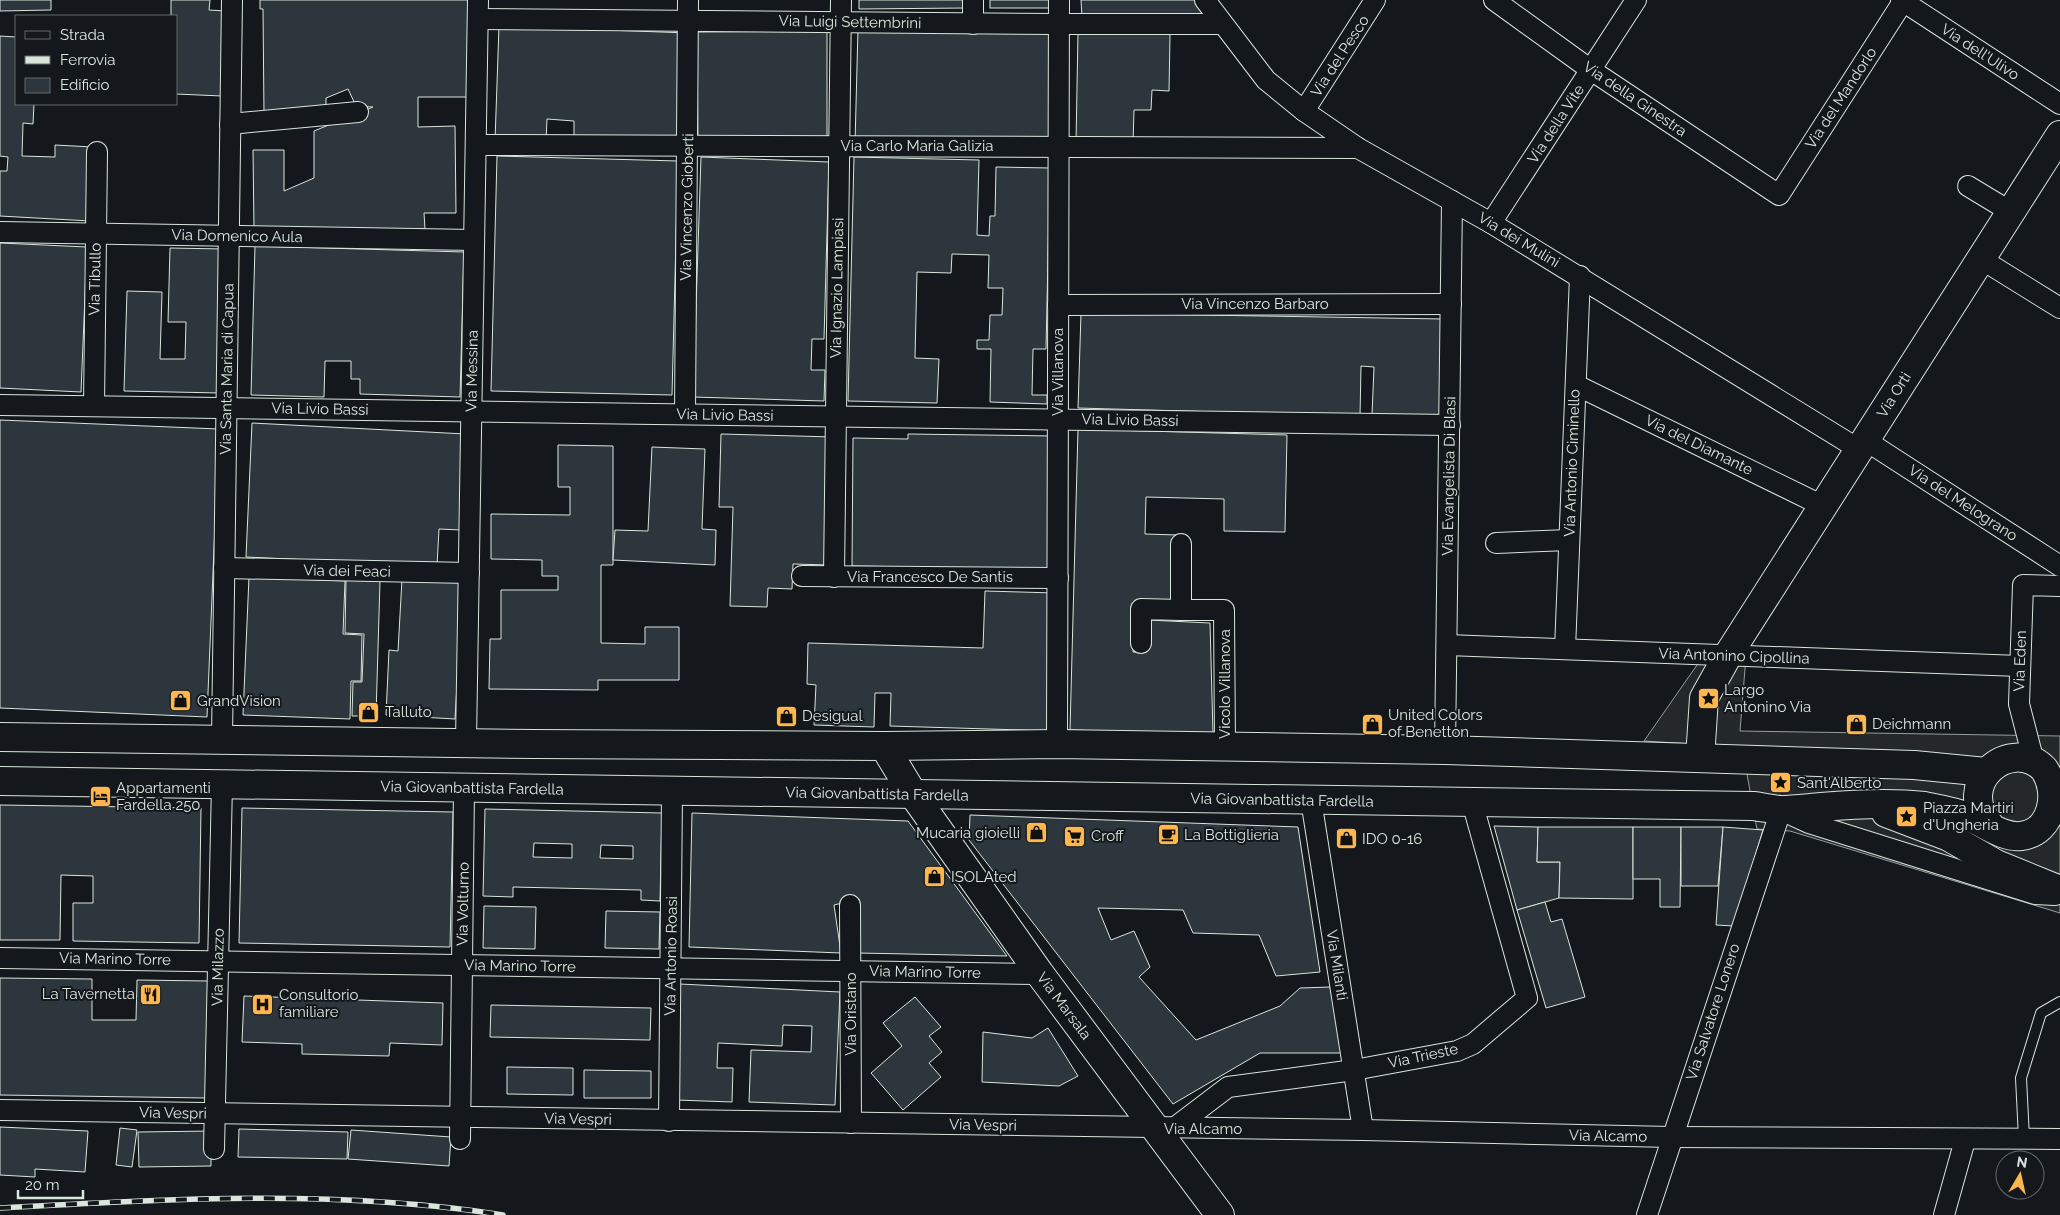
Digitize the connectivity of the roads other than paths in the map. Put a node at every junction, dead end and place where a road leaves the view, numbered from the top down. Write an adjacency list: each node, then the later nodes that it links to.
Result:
1 (232, 0): 21 (street, Via Santa Maria di Capua)
2 (688, 0): 12 (street, Via Vincenzo Gioberti)
3 (841, 0): 13 (street, Via Ignazio Lampiasi)
4 (973, 0): 14 (street)
5 (1059, 0): 15 (street, Via Villanova)
6 (1205, 0): 16 (street, Via dei Mulini)
7 (1375, 0): 20 (street, Via del Pesco)
8 (1494, 0): 17 (street, Via della Ginestra)
9 (1636, 0): 17 (street, Via della Vite)
10 (1902, 0): 18 (street, Via dell'Ulivo); 31 (street, Via del Mandorlo)
11 (478, 10): 12 (street, Via Luigi Settembrini); 23 (street, Via Messina)
12 (688, 21): 13 (street, Via Luigi Settembrini); 24 (street, Via Vincenzo Gioberti)
13 (840, 22): 14 (street, Via Luigi Settembrini); 25 (street, Via Ignazio Lampiasi)
14 (972, 24): 15 (street, Via Luigi Settembrini)
15 (1059, 24): 16 (street, Via Luigi Settembrini); 26 (street, Via Villanova)
16 (1222, 24): 20 (street, Via dei Mulini)
17 (1591, 70): 31 (street, Via della Ginestra); 34 (street, Via della Vite)
18 (2060, 104)
19 (358, 112): 21 (street)
20 (1311, 116): 27 (street, Via del Pesco); 28 (street, Via dei Mulini)
21 (230, 124): 37 (street, Via Santa Maria di Capua)
22 (2060, 135): 33 (main road, Via Orti)
23 (476, 145): 24 (street, Via Carlo Maria Galizia); 38 (street, Via Messina)
24 (687, 146): 25 (street, Via Carlo Maria Galizia); 49 (street, Via Vincenzo Gioberti)
25 (839, 146): 26 (street, Via Carlo Maria Galizia); 50 (street, Via Ignazio Lampiasi)
26 (1058, 147): 27 (street, Via Carlo Maria Galizia); 42 (street, Via Villanova)
27 (1300, 148): 28 (street, Via Carlo Maria Galizia)
28 (1358, 148): 32 (street, Via dei Mulini)
29 (97, 152): 36 (street, Via Tibullo)
30 (1968, 186): 33 (street)
31 (1779, 195)
32 (1452, 201): 34 (street, Via dei Mulini); 41 (street, Via Evangelista Di Blasi)
33 (2011, 212): 39 (main road, Via Orti)
34 (1492, 223): 40 (street, Via dei Mulini)
35 (0, 232): 36 (street, Via Domenico Aula)
36 (96, 234): 37 (street, Via Domenico Aula); 46 (street, Via Tibullo)
37 (229, 236): 38 (street, Via Domenico Aula); 47 (street, Via Santa Maria di Capua)
38 (474, 240): 48 (street, Via Messina)
39 (1981, 259): 43 (street); 53 (main road, Via Orti)
40 (1580, 276): 44 (street, Via Antonio Ciminello); 53 (street, Via dei Mulini)
41 (1451, 304): 42 (street, Via Vincenzo Barbaro); 52 (street, Via Evangelista Di Blasi)
42 (1058, 305): 51 (street, Via Villanova)
43 (2060, 308)
44 (1576, 385): 54 (street, Via del Diamante); 55 (street, Via Antonio Ciminello)
45 (0, 405): 46 (street, Via Livio Bassi)
46 (94, 406): 47 (street, Via Livio Bassi)
47 (226, 408): 48 (street, Via Livio Bassi); 59 (street, Via Santa Maria di Capua)
48 (472, 411): 49 (street, Via Livio Bassi); 60 (street, Via Messina)
49 (685, 414): 50 (street, Via Livio Bassi)
50 (835, 416): 51 (street, Via Livio Bassi); 62 (street, Via Ignazio Lampiasi)
51 (1058, 419): 52 (street, Via Livio Bassi); 63 (street, Via Villanova)
52 (1450, 425): 67 (street, Via Evangelista Di Blasi)
53 (1863, 445): 54 (main road, Via Orti); 58 (street, Via del Melograno)
54 (1823, 506): 69 (main road, Via Orti)
55 (1569, 540): 56 (street); 68 (street, Via Antonio Ciminello)
56 (1496, 543)
57 (1181, 544): 65 (street)
58 (2060, 566)
59 (224, 568): 60 (street, Via dei Feaci); 72 (street, Via Santa Maria di Capua)
60 (469, 573): 73 (street, Via Messina)
61 (802, 576): 62 (street, Via Francesco De Santis)
62 (834, 576): 63 (street, Via Francesco De Santis)
63 (1058, 578): 74 (street, Via Villanova)
64 (2060, 586): 70 (street, Via Eden)
65 (1181, 610): 66 (street); 76 (street, Vicolo Villanova)
66 (1141, 643)
67 (1447, 645): 68 (street, Via Antonino Cipollina); 77 (street, Via Evangelista Di Blasi)
68 (1565, 649): 69 (street, Via Antonino Cipollina)
69 (1728, 656): 70 (street, Via Antonino Cipollina); 78 (main road, Via Orti)
70 (2020, 666): 80 (street, Via Eden)
71 (0, 737): 72 (main road)
72 (222, 739): 73 (main road)
73 (466, 742): 75 (main road)
74 (1057, 744): 75 (main road); 76 (main road)
75 (884, 746): 85 (main road, Via Marsala)
76 (1225, 747): 77 (main road)
77 (1445, 750): 78 (main road)
78 (1700, 758): 79 (main road)
79 (1986, 772): 80 (main road); 91 (main road)
80 (2048, 773): 90 (main road)
81 (0, 781): 82 (main road, Via Giovanbattista Fardella)
82 (222, 784): 83 (main road, Via Giovanbattista Fardella); 95 (street, Via Milazzo)
83 (464, 788): 84 (main road, Via Giovanbattista Fardella); 96 (street, Via Volturno)
84 (672, 791): 85 (main road, Via Giovanbattista Fardella); 97 (street, Via Antonio Roasi)
85 (913, 794): 86 (main road, Via Giovanbattista Fardella); 99 (main road, Via Marsala)
86 (1311, 800): 87 (main road, Via Giovanbattista Fardella); 101 (street, Via Milanti)
87 (1472, 802): 89 (main road, Via Giovanbattista Fardella); 101 (street, Via Trieste)
88 (1858, 804): 89 (main road, Via Giovanbattista Fardella); 91 (main road, Via Giovanbattista Fardella); 92 (main road)
89 (1780, 810): 92 (street); 109 (street, Via Salvatore Lonero)
90 (2050, 821): 91 (main road); 92 (main road)
91 (1996, 830): 92 (main road)
92 (2051, 888)
93 (850, 905): 98 (street, Via Oristano)
94 (0, 958): 95 (street, Via Marino Torre)
95 (218, 961): 96 (street, Via Marino Torre); 103 (street, Via Milazzo)
96 (462, 965): 97 (street, Via Marino Torre); 104 (street, Via Volturno)
97 (671, 968): 98 (street, Via Marino Torre); 105 (street, Via Antonio Roasi)
98 (850, 971): 99 (street, Via Marino Torre); 106 (street, Via Oristano)
99 (1040, 974): 107 (main road, Via Marsala)
100 (2060, 1002): 110 (lane)
101 (1354, 1070): 107 (street, Via Trieste); 108 (street, Via Milanti)
102 (0, 1110): 103 (street, Via Vespri)
103 (215, 1114): 104 (street, Via Vespri); 114 (street, Via Milazzo)
104 (460, 1118): 105 (street, Via Vespri); 111 (street, Via Volturno)
105 (669, 1120): 106 (street, Via Vespri)
106 (851, 1123): 107 (street, Via Vespri)
107 (1165, 1128): 108 (street, Via Alcamo); 115 (main road, Via Marsala)
108 (1363, 1130): 109 (street, Via Alcamo)
109 (1671, 1137): 112 (street, Via Alcamo); 116 (street, Via Salvatore Lonero)
110 (2024, 1138): 112 (street, Via Alcamo); 113 (street, Via Alcamo)
111 (460, 1140)
112 (1965, 1140): 117 (street)
113 (2060, 1140)
114 (214, 1149)
115 (1220, 1215)
116 (1647, 1215)
117 (1944, 1215)

